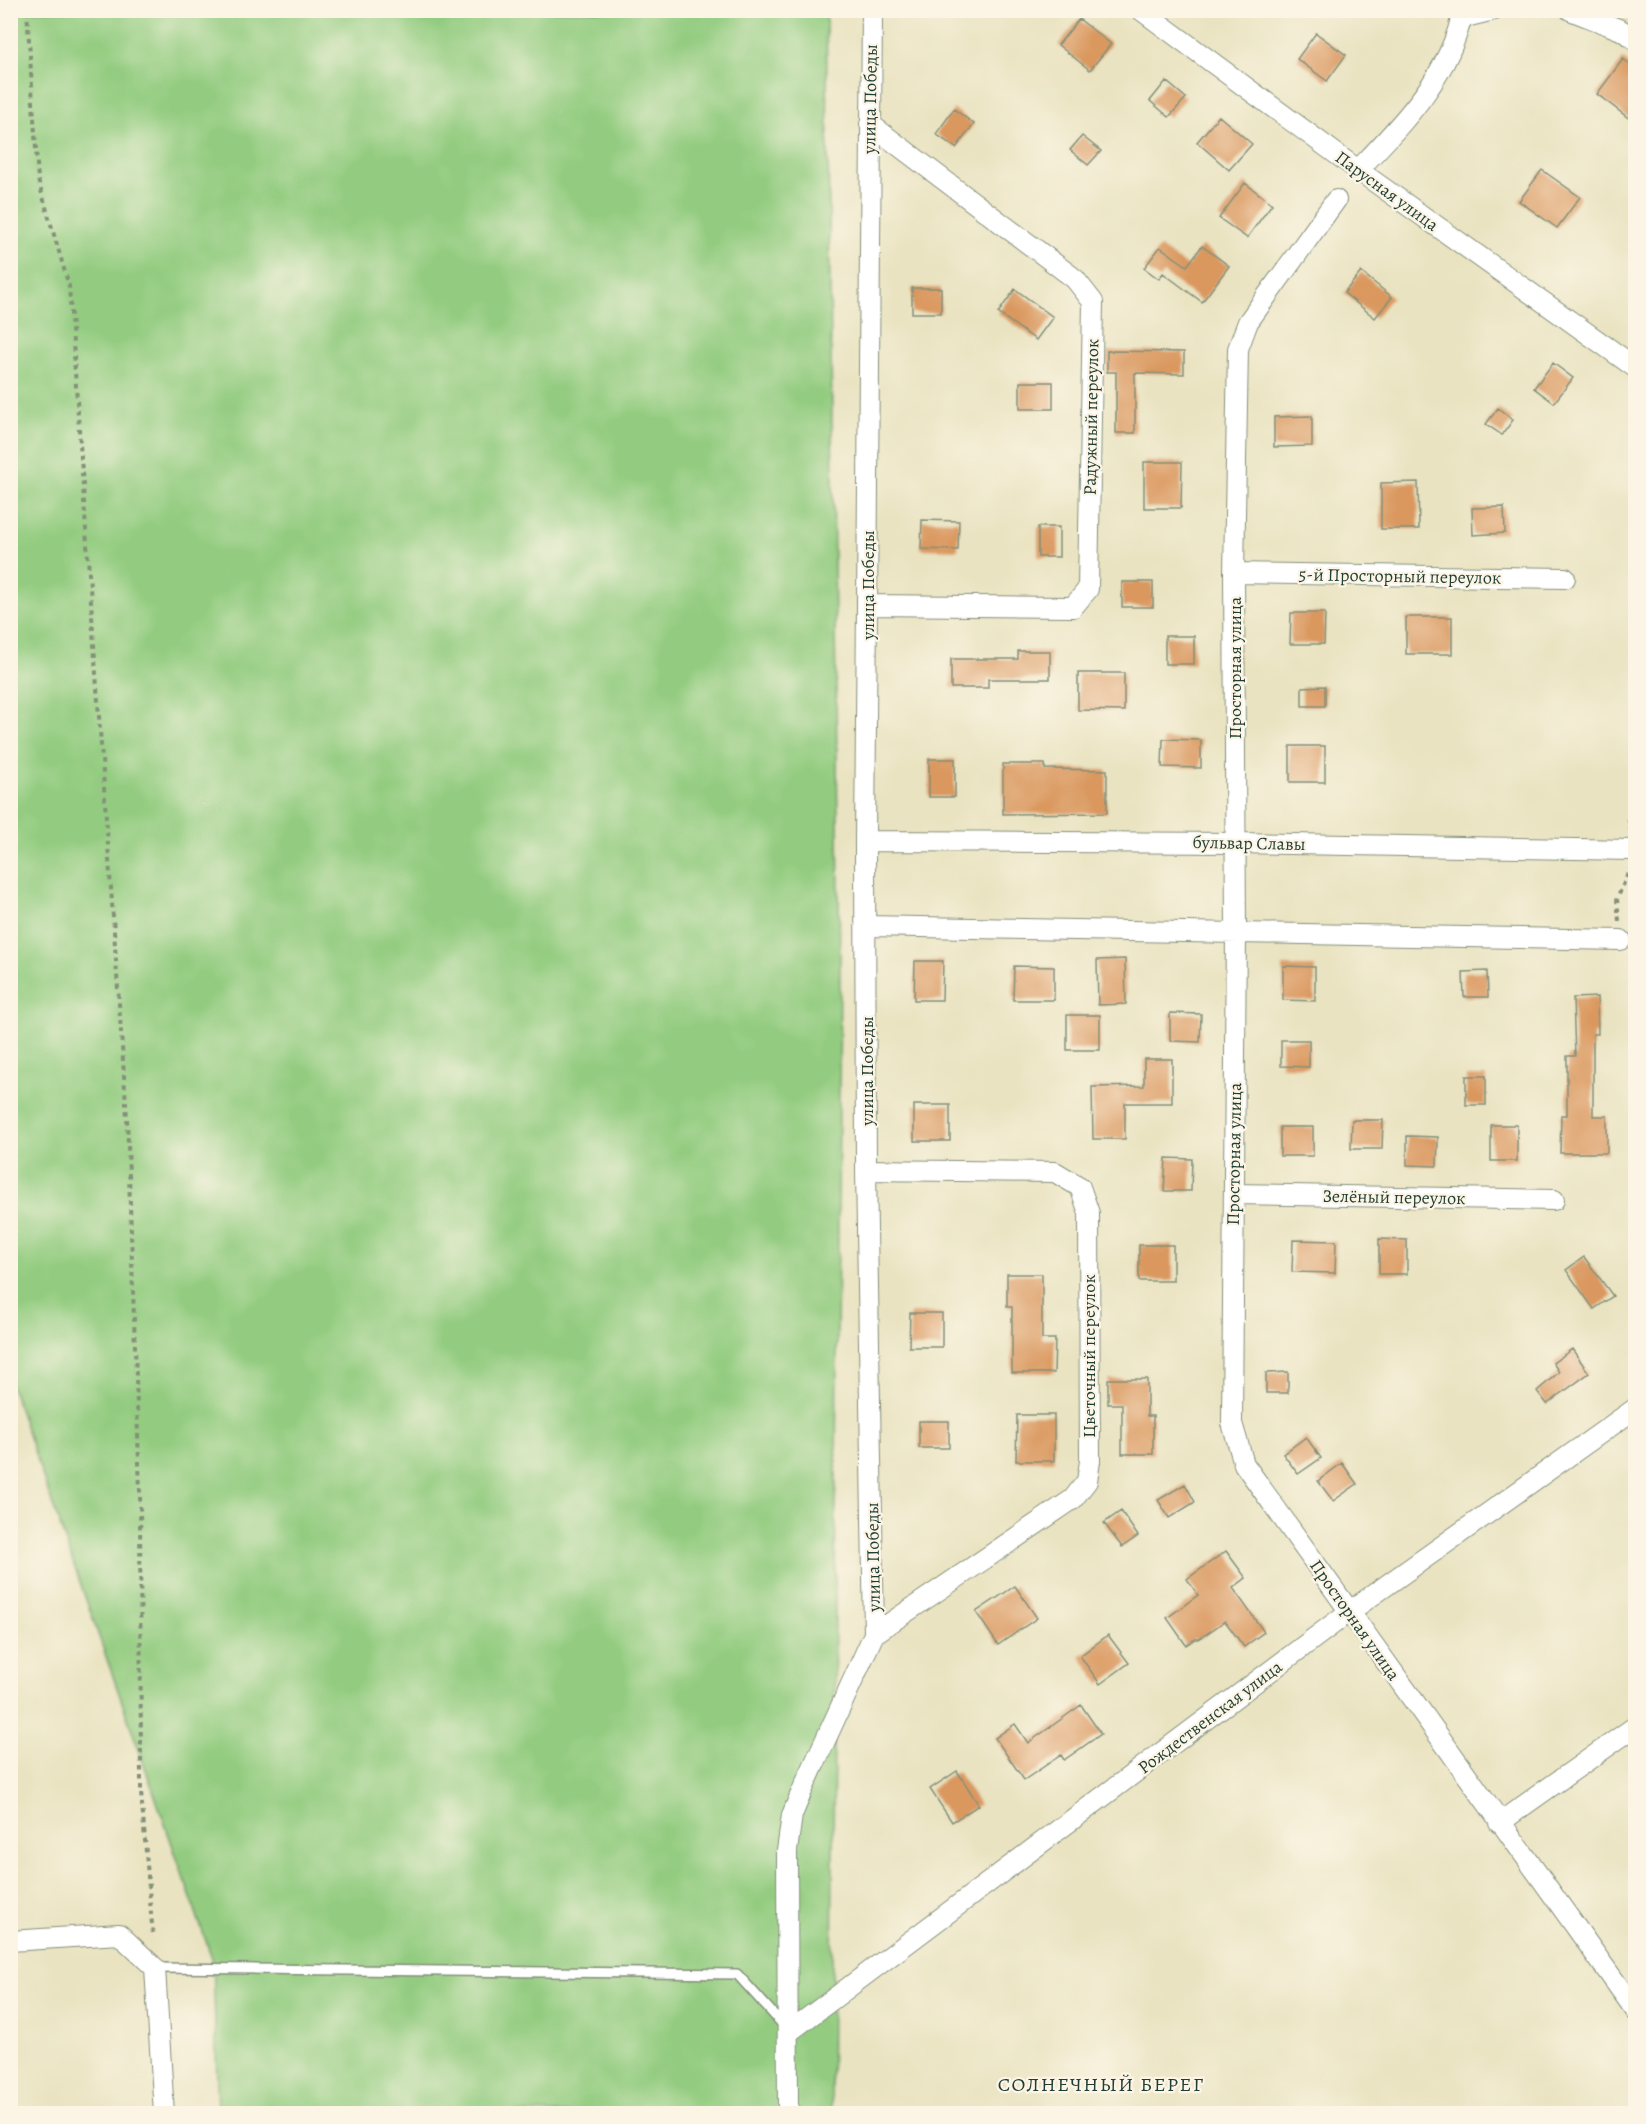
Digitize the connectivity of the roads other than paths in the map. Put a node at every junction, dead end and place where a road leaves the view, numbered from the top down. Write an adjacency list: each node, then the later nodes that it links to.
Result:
1 (872, 10): 7 (street, улица Победы)
2 (1141, 10): 8 (street, Парусная улица)
3 (1494, 10): 5 (street)
4 (1570, 10): 6 (street)
5 (1462, 14): 8 (street)
6 (1635, 40)
7 (870, 124): 13 (street, улица Победы); 13 (street, Радужный переулок)
8 (1358, 170): 10 (street, Парусная улица)
9 (1336, 200): 11 (street, Просторная улица)
10 (1635, 368)
11 (1234, 573): 12 (street, 5-й Просторный переулок); 15 (street, Просторная улица)
12 (1565, 578)
13 (868, 605): 14 (street, улица Победы)
14 (865, 841): 15 (street, бульвар Славы); 17 (street, улица Победы)
15 (1237, 843): 16 (street, бульвар Славы); 18 (street, Просторная улица)
16 (1633, 850)
17 (867, 926): 18 (street); 20 (street, улица Победы)
18 (1236, 932): 19 (street); 21 (street, Просторная улица)
19 (1621, 940)
20 (866, 1170): 25 (street, улица Победы); 25 (street, Цветочный переулок)
21 (1234, 1194): 22 (street, Зелёный переулок); 24 (street, Просторная улица)
22 (1554, 1200)
23 (1635, 1408): 24 (street, Рождественская улица)
24 (1349, 1612): 27 (street, Просторная улица); 31 (street, Рождественская улица)
25 (874, 1634): 31 (street, улица Победы)
26 (1635, 1726): 27 (street)
27 (1499, 1823): 30 (street, Просторная улица)
28 (10, 1941): 29 (street)
29 (155, 1968): 31 (lane); 32 (street)
30 (1635, 2011)
31 (789, 2032): 33 (street, улица Победы)
32 (164, 2114)
33 (788, 2114)

